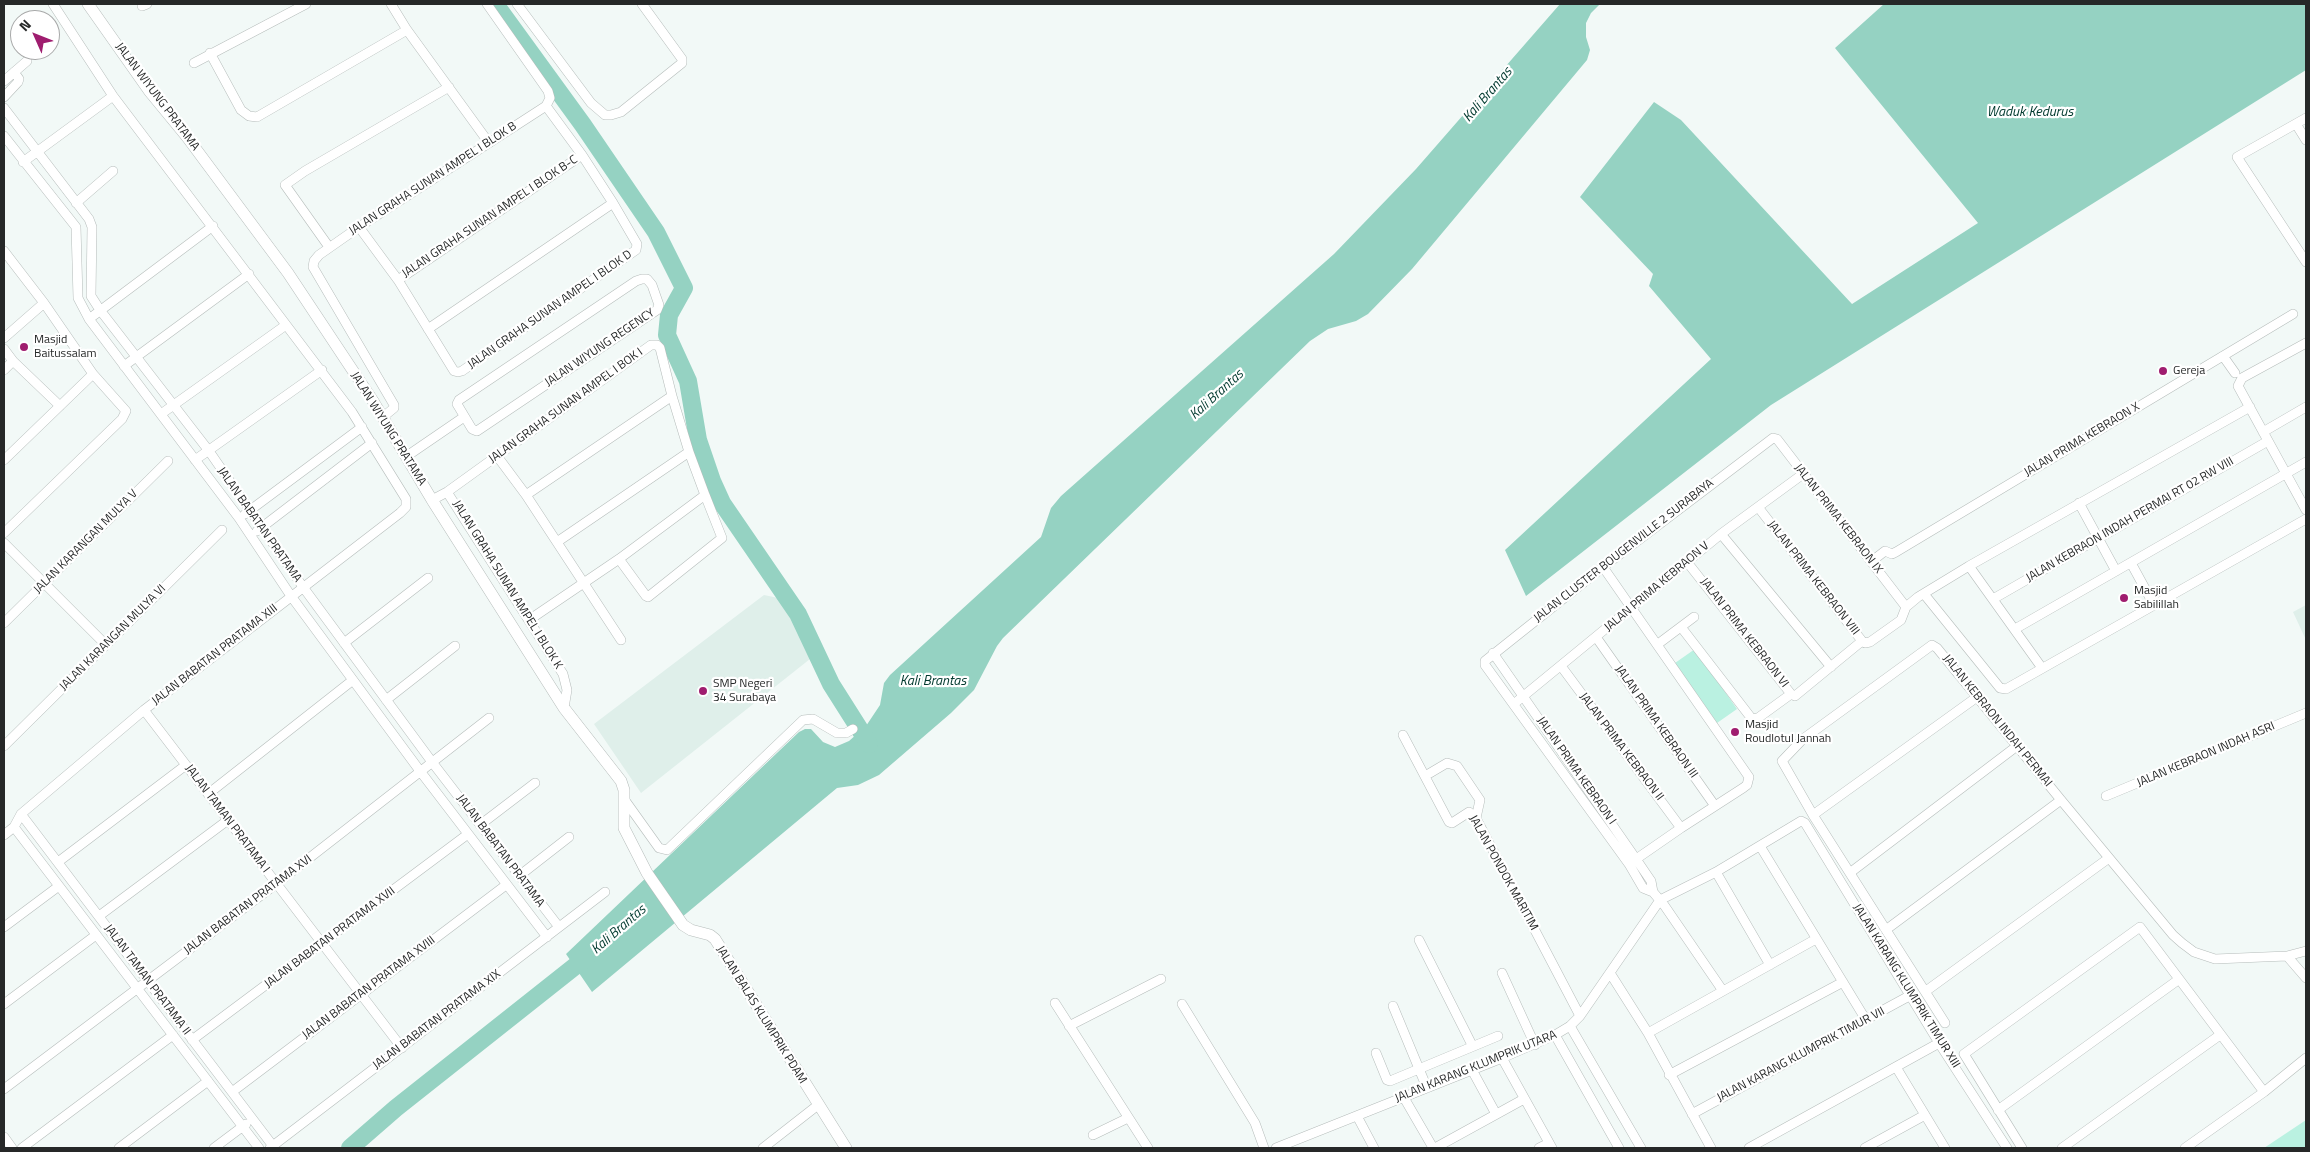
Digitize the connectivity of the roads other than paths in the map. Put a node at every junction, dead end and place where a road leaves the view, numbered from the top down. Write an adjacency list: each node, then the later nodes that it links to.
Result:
1 (53, 4): 15 (street, JALAN WIYUNG PRATAMA)
2 (88, 4): 60 (street, JALAN WIYUNG PRATAMA)
3 (306, 4): 9 (street)
4 (391, 4): 8 (street)
5 (487, 4): 17 (street)
6 (517, 4): 7 (street)
7 (642, 4)
8 (407, 30): 9 (street); 14 (street)
9 (210, 53): 11 (street)
10 (27, 61): 12 (street)
11 (194, 63)
12 (14, 72): 13 (street); 16 (street)
13 (4, 81)
14 (449, 87): 23 (street); 32 (street)
15 (113, 96): 24 (street); 30 (street, JALAN WIYUNG PRATAMA)
16 (4, 97)
17 (546, 106): 23 (street, JALAN GRAHA SUNAN AMPEL I BLOK B); 25 (street, JALAN GRAHA SUNAN AMPEL I BLOK B-C)
18 (4, 108): 24 (street, JALAN BABATAN PRATAMA)
19 (2306, 118): 20 (street)
20 (2296, 124): 22 (street); 34 (street)
21 (4, 136): 26 (street, JALAN BABATAN PRATAMA)
22 (2306, 140)
23 (489, 143): 31 (street, JALAN GRAHA SUNAN AMPEL I BLOK B)
24 (37, 152): 26 (street); 28 (street, JALAN BABATAN PRATAMA)
25 (582, 155): 29 (street); 36 (street, JALAN GRAHA SUNAN AMPEL I BLOK B-C)
26 (24, 162): 40 (street, JALAN BABATAN PRATAMA)
27 (113, 172): 28 (street)
28 (76, 203): 38 (street, JALAN BABATAN PRATAMA)
29 (613, 203): 42 (street); 42 (street, JALAN GRAHA SUNAN AMPEL I BLOK D)
30 (213, 226): 35 (street, JALAN WIYUNG PRATAMA); 38 (street)
31 (359, 227): 32 (street, JALAN GRAHA SUNAN AMPEL I BLOK B); 36 (street)
32 (329, 247): 60 (street, JALAN GRAHA SUNAN AMPEL I BLOK B)
33 (4, 251): 37 (street)
34 (2306, 262)
35 (249, 274): 41 (street, JALAN WIYUNG PRATAMA); 47 (street)
36 (398, 280): 42 (street)
37 (44, 303): 43 (street); 53 (street)
38 (100, 310): 40 (street); 47 (street, JALAN BABATAN PRATAMA)
39 (2293, 314): 46 (street, JALAN PRIMA KEBRAON X)
40 (89, 319): 49 (street, JALAN BABATAN PRATAMA)
41 (286, 325): 51 (street, JALAN WIYUNG PRATAMA); 56 (street)
42 (428, 329)
43 (4, 338)
44 (2306, 343): 57 (street)
45 (4, 349): 48 (street)
46 (2223, 356): 52 (street); 96 (street, JALAN PRIMA KEBRAON X)
47 (136, 358): 49 (street); 56 (street, JALAN BABATAN PRATAMA)
48 (13, 361): 50 (street); 55 (street)
49 (124, 366): 59 (street, JALAN BABATAN PRATAMA)
50 (4, 370)
51 (322, 370): 62 (street, JALAN WIYUNG PRATAMA); 67 (street)
52 (2235, 373)
53 (94, 374): 55 (street); 90 (street)
54 (672, 396): 68 (street); 70 (street, JALAN GRAHA SUNAN AMPEL I BOK I); 78 (street)
55 (60, 406): 71 (street)
56 (173, 406): 59 (street); 67 (street, JALAN BABATAN PRATAMA)
57 (2250, 407): 63 (street); 82 (street)
58 (2306, 407): 63 (street)
59 (161, 414): 72 (street, JALAN BABATAN PRATAMA)
60 (383, 417): 69 (street, JALAN WIYUNG PRATAMA)
61 (464, 417): 61 (street, JALAN WIYUNG REGENCY); 69 (street)
62 (362, 427): 66 (street, JALAN WIYUNG PRATAMA); 85 (street)
63 (2263, 432): 65 (street)
64 (1768, 440): 75 (street, JALAN PRIMA KEBRAON IX); 101 (street, JALAN CLUSTER BOUGENVILLE 2 SURABAYA)
65 (2268, 441): 76 (street); 93 (street, JALAN KEBRAON INDAH PERMAI RT 02 RW VIII)
66 (372, 443): 80 (street, JALAN WIYUNG PRATAMA); 88 (street)
67 (209, 451): 72 (street); 85 (street, JALAN BABATAN PRATAMA)
68 (689, 452): 79 (street); 94 (street)
69 (407, 456): 81 (street, JALAN WIYUNG PRATAMA)
70 (497, 456): 77 (street, JALAN GRAHA SUNAN AMPEL I BOK I); 78 (street)
71 (4, 460)
72 (195, 460): 86 (street, JALAN BABATAN PRATAMA)
73 (168, 461): 104 (street, JALAN KARANGAN MULYA V)
74 (2306, 462): 76 (street)
75 (1803, 474): 83 (street, JALAN PRIMA KEBRAON V); 96 (street, JALAN PRIMA KEBRAON IX)
76 (2286, 474): 84 (street); 99 (street)
77 (447, 492): 81 (street, JALAN GRAHA SUNAN AMPEL I BOK I); 113 (street, JALAN GRAHA SUNAN AMPEL I BLOK K)
78 (526, 495): 94 (street)
79 (706, 495): 97 (street); 97 (street)
80 (406, 499): 106 (street, JALAN BABATAN PRATAMA XIII)
81 (432, 500): 135 (street, JALAN WIYUNG PRATAMA)
82 (2079, 503): 93 (street); 100 (street)
83 (1758, 507): 91 (street, JALAN PRIMA KEBRAON V); 119 (street, JALAN PRIMA KEBRAON VIII)
84 (2306, 510)
85 (249, 511): 86 (street); 88 (street, JALAN BABATAN PRATAMA)
86 (239, 518): 92 (street, JALAN BABATAN PRATAMA)
87 (2306, 519): 110 (street)
88 (261, 528): 92 (street); 106 (street, JALAN BABATAN PRATAMA)
89 (222, 530): 122 (street, JALAN KARANGAN MULYA VI)
90 (4, 533)
91 (1721, 534): 98 (street, JALAN PRIMA KEBRAON V); 127 (street)
92 (251, 535): 107 (street, JALAN BABATAN PRATAMA)
93 (2098, 538): 102 (street); 108 (street, JALAN KEBRAON INDAH PERMAI RT 02 RW VIII)
94 (557, 542): 105 (street)
95 (4, 543): 104 (street)
96 (1877, 557): 109 (street, JALAN PRIMA KEBRAON IX)
97 (619, 559): 105 (street)
98 (1687, 562): 111 (street, JALAN PRIMA KEBRAON V); 130 (street, JALAN PRIMA KEBRAON VI)
99 (2131, 563): 102 (street); 110 (street)
100 (1969, 566): 108 (street); 109 (street)
101 (1603, 567): 111 (street); 124 (street, JALAN CLUSTER BOUGENVILLE 2 SURABAYA)
102 (2116, 571): 116 (street)
103 (428, 578): 120 (street)
104 (44, 583): 114 (street, JALAN KARANGAN MULYA V); 122 (street)
105 (583, 583): 113 (street); 118 (street)
106 (303, 587): 107 (street, JALAN BABATAN PRATAMA XIII); 120 (street, JALAN BABATAN PRATAMA)
107 (292, 596): 129 (street, JALAN BABATAN PRATAMA); 136 (street, JALAN BABATAN PRATAMA XIII)
108 (1993, 599): 116 (street)
109 (1915, 600): 119 (street); 128 (street, JALAN KEBRAON INDAH PERMAI)
110 (2154, 605): 128 (street)
111 (1632, 608): 117 (street, JALAN PRIMA KEBRAON V); 121 (street)
112 (1694, 617): 115 (street)
113 (530, 620): 135 (street, JALAN GRAHA SUNAN AMPEL I BLOK K)
114 (4, 623)
115 (1681, 628): 121 (street); 130 (street, JALAN PRIMA KEBRAON VI)
116 (2015, 629): 128 (street)
117 (1596, 637): 126 (street, JALAN PRIMA KEBRAON V); 152 (street, JALAN PRIMA KEBRAON III)
118 (621, 640)
119 (1862, 641): 127 (street, JALAN PRIMA KEBRAON VIII)
120 (344, 643): 133 (street, JALAN BABATAN PRATAMA)
121 (1658, 644): 152 (street)
122 (106, 645): 141 (street, JALAN KARANGAN MULYA VI)
123 (455, 646): 133 (street)
124 (1493, 653): 125 (street, JALAN CLUSTER BOUGENVILLE 2 SURABAYA); 131 (street, JALAN PRIMA KEBRAON I)
125 (1486, 664): 134 (street, JALAN PRIMA KEBRAON I)
126 (1561, 666): 131 (street, JALAN PRIMA KEBRAON V); 160 (street, JALAN PRIMA KEBRAON II)
127 (1831, 667): 130 (street, JALAN PRIMA KEBRAON VIII)
128 (2042, 668)
129 (353, 680): 145 (street, JALAN BABATAN PRATAMA); 148 (street)
130 (1791, 694)
131 (1524, 696): 134 (street, JALAN PRIMA KEBRAON V); 166 (street, JALAN PRIMA KEBRAON I)
132 (1978, 697): 142 (street, JALAN KEBRAON INDAH PERMAI); 154 (street); 154 (street, JALAN KEBRAON INDAH PERMAI)
133 (386, 700): 143 (street, JALAN BABATAN PRATAMA)
134 (1515, 703): 166 (street, JALAN PRIMA KEBRAON I)
135 (564, 708): 150 (street, JALAN WIYUNG PRATAMA)
136 (144, 710): 144 (street, JALAN TAMAN PRATAMA I); 153 (street, JALAN BABATAN PRATAMA XIII)
137 (2306, 713): 149 (street, JALAN KEBRAON INDAH ASRI)
138 (489, 718): 143 (street, JALAN BABATAN PRATAMA XVI)
139 (853, 729): 150 (street)
140 (1403, 735): 146 (street, JALAN PONDOK MARITIM)
141 (4, 746)
142 (2017, 746): 151 (street, JALAN KEBRAON INDAH PERMAI); 169 (street)
143 (432, 762): 145 (street, JALAN BABATAN PRATAMA XVI); 158 (street, JALAN BABATAN PRATAMA)
144 (186, 765): 148 (street, JALAN TAMAN PRATAMA I); 167 (street)
145 (420, 771): 161 (street, JALAN BABATAN PRATAMA); 172 (street, JALAN BABATAN PRATAMA XVI)
146 (1426, 776): 155 (street, JALAN PONDOK MARITIM); 155 (street)
147 (535, 783): 158 (street)
148 (208, 794): 156 (street, JALAN TAMAN PRATAMA I)
149 (2106, 796)
150 (624, 799): 170 (street, JALAN WIYUNG PRATAMA)
151 (2061, 800): 165 (street, JALAN KEBRAON INDAH PERMAI); 180 (street)
152 (1715, 806): 160 (street)
153 (21, 814): 159 (street); 167 (street, JALAN TAMAN PRATAMA II)
154 (1813, 815): 169 (street, JALAN KEBRAON INDAH PERMAI)
155 (1476, 818): 205 (street, JALAN PONDOK MARITIM)
156 (228, 820): 172 (street, JALAN TAMAN PRATAMA I); 177 (street)
157 (1805, 823): 164 (street, JALAN KARANG KLUMPRIK UTARA); 200 (street, JALAN KARANG KLUMPRIK TIMUR XIII)
158 (480, 825): 171 (street, JALAN BABATAN PRATAMA)
159 (14, 827): 162 (street); 174 (street, JALAN TAMAN PRATAMA II)
160 (1681, 828): 166 (street)
161 (468, 834): 173 (street, JALAN BABATAN PRATAMA); 185 (street, JALAN BABATAN PRATAMA XVII)
162 (4, 835)
163 (569, 837): 171 (street)
164 (1760, 846): 168 (street, JALAN KARANG KLUMPRIK UTARA); 183 (street)
165 (2109, 858): 187 (street, JALAN KEBRAON INDAH PERMAI); 198 (street)
166 (1633, 861): 176 (street, JALAN PRIMA KEBRAON I)
167 (58, 862): 177 (street, JALAN TAMAN PRATAMA II)
168 (1716, 872): 176 (street, JALAN KARANG KLUMPRIK UTARA); 188 (street)
169 (1851, 872): 180 (street, JALAN KEBRAON INDAH PERMAI)
170 (647, 873): 234 (street, JALAN BALAS KLUMPRIK PDAM)
171 (518, 876): 179 (street, JALAN BABATAN PRATAMA)
172 (276, 884): 185 (street, JALAN TAMAN PRATAMA I); 194 (street, JALAN BABATAN PRATAMA XVI)
173 (506, 885): 182 (street, JALAN BABATAN PRATAMA); 199 (street, JALAN BABATAN PRATAMA XVIII)
174 (59, 886): 178 (street); 181 (street, JALAN TAMAN PRATAMA II)
175 (604, 892): 179 (street, JALAN BABATAN PRATAMA XIX)
176 (1660, 900): 190 (street, JALAN KARANG KLUMPRIK UTARA); 197 (street, JALAN PRIMA KEBRAON I)
177 (99, 916): 194 (street, JALAN TAMAN PRATAMA II)
178 (4, 927)
179 (559, 927): 182 (street, JALAN BABATAN PRATAMA XIX)
180 (1887, 929): 198 (street, JALAN KEBRAON INDAH PERMAI)
181 (96, 935): 196 (street, JALAN TAMAN PRATAMA II); 202 (street)
182 (547, 937): 219 (street, JALAN BABATAN PRATAMA XIX)
183 (1816, 938): 188 (street); 195 (street)
184 (1419, 940): 218 (street)
185 (323, 944): 199 (street, JALAN TAMAN PRATAMA I); 215 (street, JALAN BABATAN PRATAMA XVII)
186 (2306, 951): 187 (street, JALAN KEBRAON INDAH PERMAI)
187 (2287, 956): 191 (street)
188 (1770, 965): 197 (street)
189 (1502, 973): 217 (street)
190 (1610, 973): 205 (street, JALAN KARANG KLUMPRIK UTARA); 210 (street)
191 (2306, 978)
192 (1161, 979): 208 (street)
193 (2178, 980): 213 (street); 235 (street); 235 (street)
194 (148, 981): 196 (street, JALAN BABATAN PRATAMA XVI); 215 (street, JALAN TAMAN PRATAMA II)
195 (1843, 982): 206 (street); 226 (street)
196 (138, 989): 211 (street, JALAN TAMAN PRATAMA II); 229 (street, JALAN BABATAN PRATAMA XVI)
197 (1723, 991): 210 (street)
198 (1926, 991): 207 (street, JALAN KEBRAON INDAH PERMAI)
199 (361, 994): 219 (street, JALAN TAMAN PRATAMA I); 230 (street, JALAN BABATAN PRATAMA XVIII)
200 (1911, 995): 206 (street, JALAN KARANG KLUMPRIK TIMUR VII); 216 (street, JALAN KARANG KLUMPRIK TIMUR XIII)
201 (1055, 1002): 208 (street)
202 (4, 1004)
203 (1182, 1004): 247 (street)
204 (1393, 1006): 224 (street)
205 (1578, 1012): 209 (street, JALAN KARANG KLUMPRIK UTARA)
206 (1866, 1020): 237 (street, JALAN KARANG KLUMPRIK TIMUR VII)
207 (1945, 1022)
208 (1069, 1026): 240 (street)
209 (1570, 1026): 212 (street, JALAN KARANG KLUMPRIK UTARA); 260 (street)
210 (1648, 1033): 226 (street)
211 (173, 1035): 227 (street, JALAN TAMAN PRATAMA II); 249 (street)
212 (1555, 1035): 217 (street, JALAN KARANG KLUMPRIK UTARA); 259 (street)
213 (2220, 1035): 231 (street); 267 (street)
214 (1498, 1036): 218 (street)
215 (192, 1040): 230 (street, JALAN TAMAN PRATAMA II)
216 (1939, 1043): 223 (street); 265 (street, JALAN KARANG KLUMPRIK TIMUR XIII)
217 (1534, 1044): 221 (street, JALAN KARANG KLUMPRIK UTARA)
218 (1472, 1045): 224 (street)
219 (402, 1048): 246 (street, JALAN BABATAN PRATAMA XIX)
220 (1376, 1053): 224 (street)
221 (1502, 1058): 225 (street, JALAN KARANG KLUMPRIK UTARA); 233 (street)
222 (2305, 1059): 231 (street)
223 (1896, 1067): 238 (street); 262 (street)
224 (1420, 1070): 228 (street)
225 (1472, 1070): 228 (street, JALAN KARANG KLUMPRIK UTARA); 236 (street)
226 (1669, 1075): 237 (street)
227 (208, 1081): 242 (street, JALAN TAMAN PRATAMA II); 250 (street)
228 (1426, 1085): 232 (street, JALAN KARANG KLUMPRIK UTARA)
229 (4, 1089)
230 (232, 1092): 241 (street, JALAN TAMAN PRATAMA II)
231 (2264, 1092): 268 (street)
232 (1403, 1096): 236 (street); 239 (street, JALAN KARANG KLUMPRIK UTARA)
233 (1524, 1099): 236 (street); 245 (street)
234 (818, 1105): 253 (street); 254 (street, JALAN BALAS KLUMPRIK PDAM)
235 (1998, 1110): 266 (street)
236 (1496, 1114)
237 (1692, 1114): 261 (street)
238 (1925, 1115): 263 (street); 264 (street)
239 (1357, 1116): 256 (street, JALAN KARANG KLUMPRIK UTARA); 257 (street)
240 (1128, 1118): 243 (street); 255 (street)
241 (252, 1119): 242 (street); 246 (street, JALAN TAMAN PRATAMA II)
242 (243, 1127): 251 (street); 252 (street, JALAN TAMAN PRATAMA II)
243 (1093, 1135)
244 (4, 1137): 248 (street)
245 (1551, 1146): 258 (street)
246 (271, 1147)
247 (1263, 1147)
248 (12, 1148)
249 (22, 1148)
250 (119, 1148)
251 (214, 1148)
252 (259, 1148)
253 (763, 1148)
254 (846, 1148)
255 (1148, 1148)
256 (1276, 1148)
257 (1374, 1148)
258 (1539, 1148)
259 (1619, 1148)
260 (1641, 1148)
261 (1710, 1148)
262 (1749, 1148)
263 (1865, 1148)
264 (1945, 1148)
265 (2007, 1148)
266 (2022, 1148)
267 (2062, 1148)
268 (2185, 1148)

